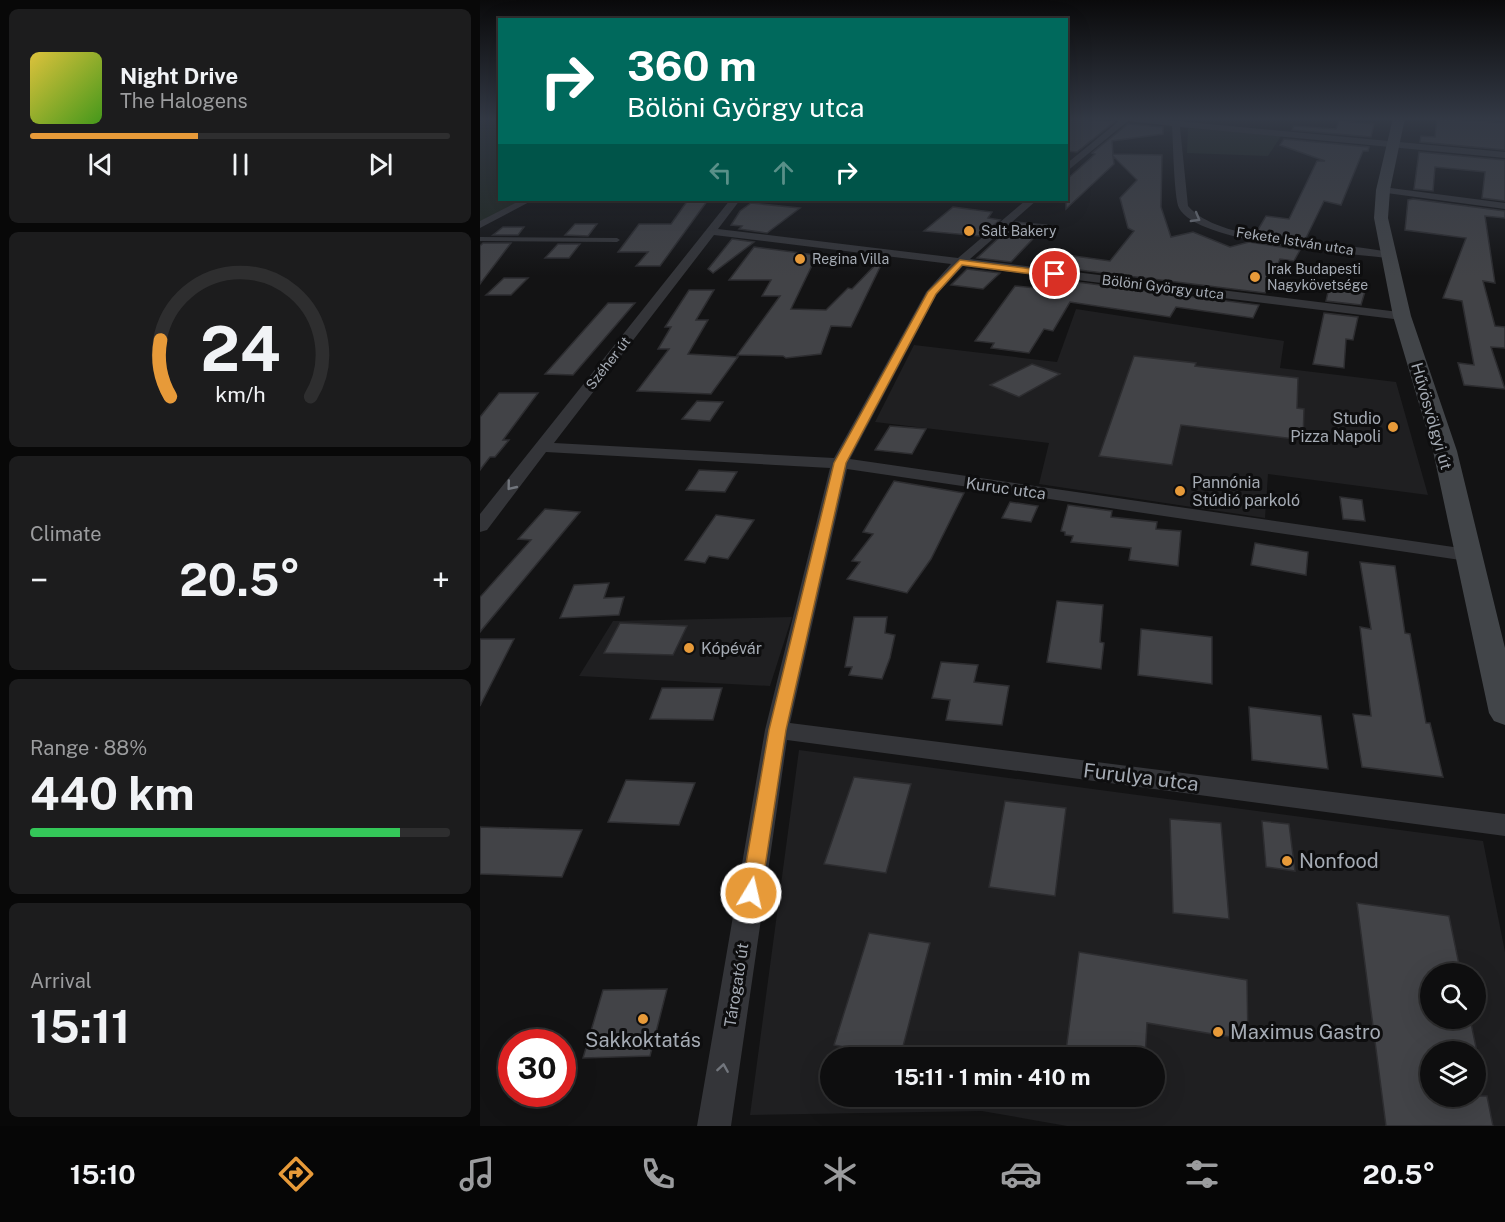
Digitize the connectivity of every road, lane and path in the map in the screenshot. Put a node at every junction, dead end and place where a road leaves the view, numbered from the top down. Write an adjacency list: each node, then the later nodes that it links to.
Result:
1 (1180, 171): 12 (street, Fekete István utca, one-way to 12)
2 (1387, 171): 3 (main road, Hűvösvölgyi út)
3 (1383, 190): 7 (street); 12 (main road, Hűvösvölgyi út)
4 (526, 201): 8 (street)
5 (734, 201): 9 (street, Széher út)
6 (1031, 201): 13 (street, Tárogató út)
7 (1505, 206)
8 (480, 225)
9 (710, 231): 13 (street, Bölöni György utca); 15 (street, Széher út)
10 (480, 239): 11 (lane)
11 (617, 240)
12 (1388, 255): 14 (main road, Hűvösvölgyi út)
13 (960, 262): 14 (street, Bölöni György utca); 16 (street, Tárogató út)
14 (1402, 316): 18 (main road, Hűvösvölgyi út)
15 (543, 447): 16 (street, Kuruc utca); 17 (street, Széher út, one-way to 17)
16 (840, 463): 18 (street, Kuruc utca); 20 (street, Tárogató út)
17 (480, 526)
18 (1467, 555): 19 (main road, Hűvösvölgyi út)
19 (1505, 713)
20 (777, 730): 21 (street, Furulya utca); 22 (street, Tárogató út, one-way to 20)
21 (1505, 825)
22 (714, 1126)

